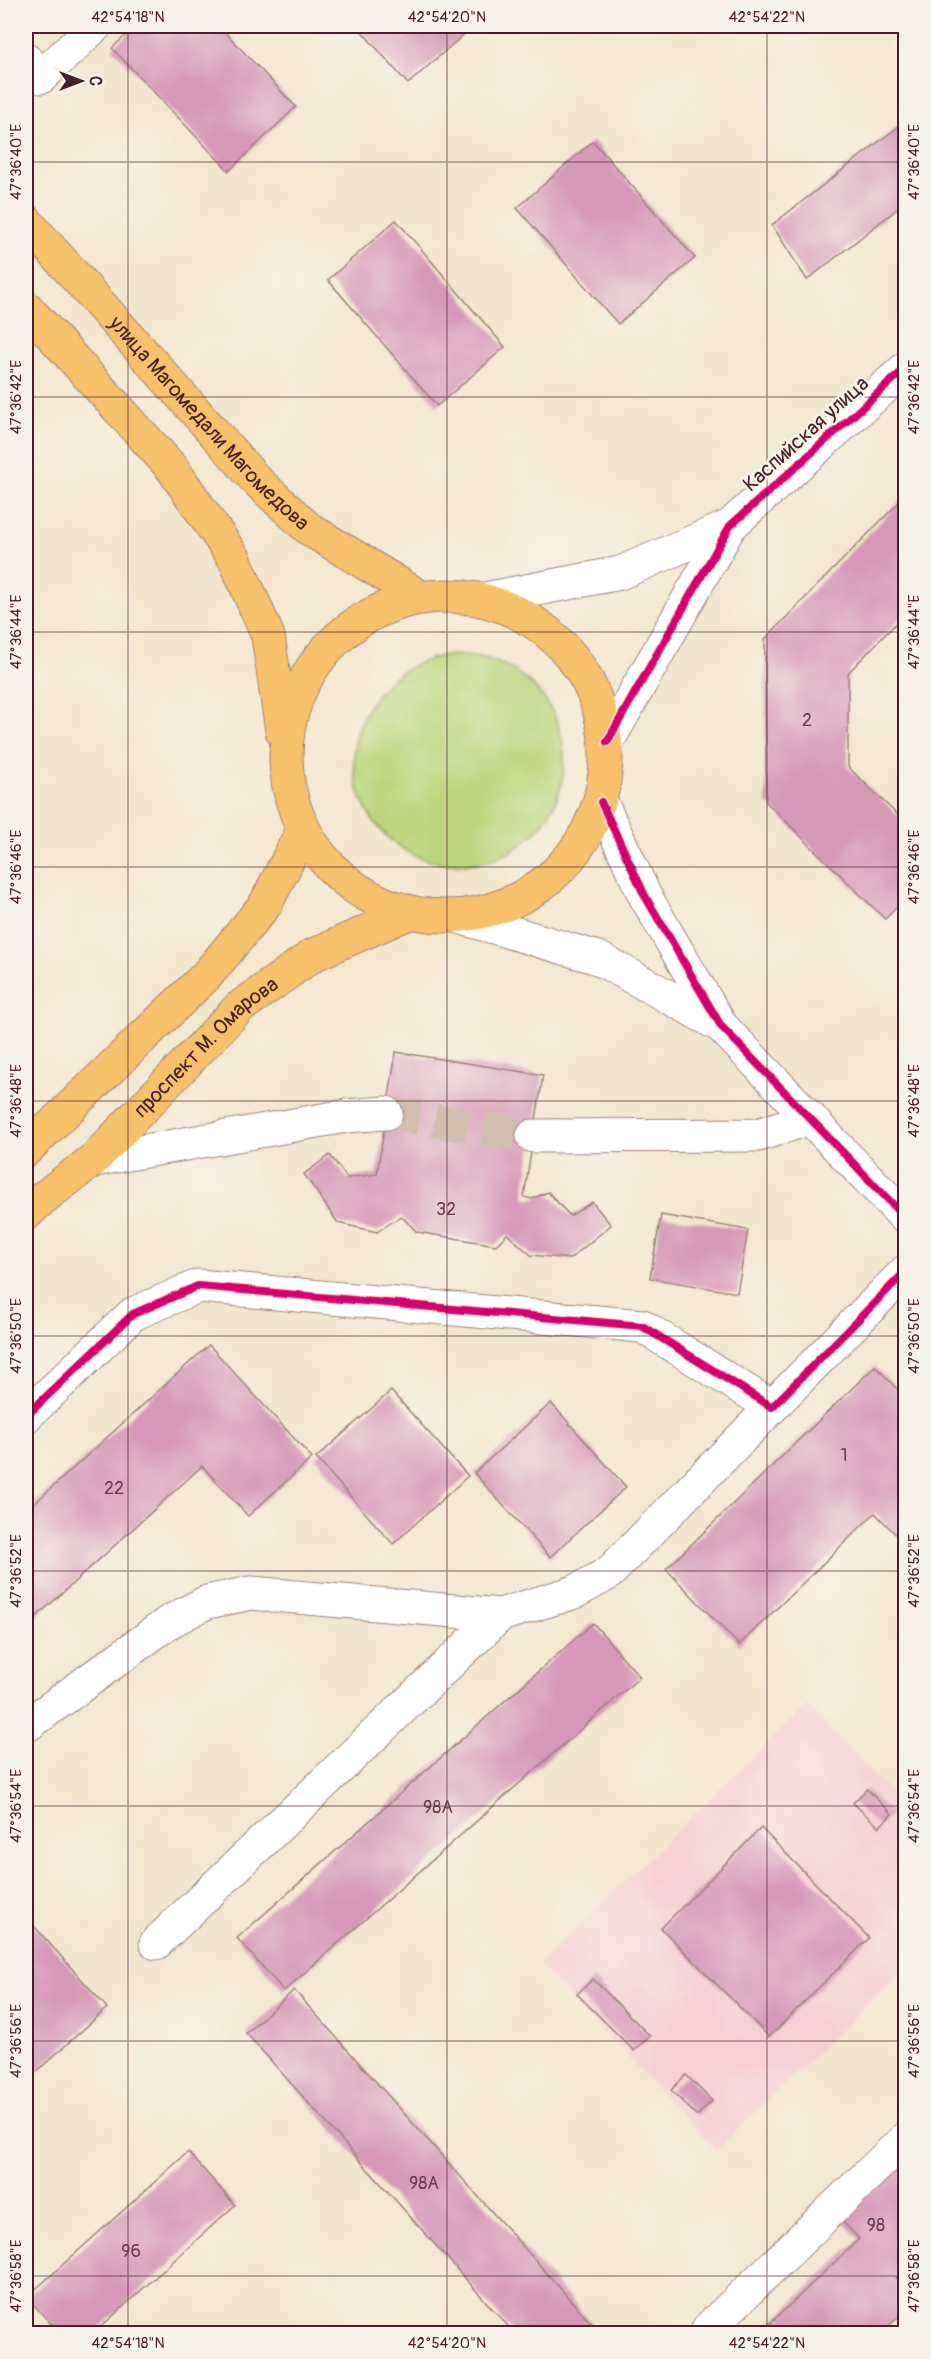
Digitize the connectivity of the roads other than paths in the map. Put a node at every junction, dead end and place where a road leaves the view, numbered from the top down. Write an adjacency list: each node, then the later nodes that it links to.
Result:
1 (95, 26): 2 (street)
2 (26, 60)
3 (26, 221): 7 (main road, улица Магомедали Магомедова)
4 (26, 307): 10 (main road)
5 (906, 368): 6 (street, Каспийская улица)
6 (730, 526): 8 (street); 9 (street)
7 (419, 596): 8 (main road); 10 (main road)
8 (485, 599): 9 (main road)
9 (607, 742): 11 (main road)
10 (285, 756): 12 (main road)
11 (601, 802): 14 (main road); 15 (street)
12 (303, 830): 13 (main road); 19 (main road)
13 (410, 913): 14 (main road); 20 (main road, проспект М. Омарова)
14 (459, 917): 15 (street)
15 (721, 1026): 17 (street)
16 (386, 1113): 20 (street)
17 (810, 1118): 18 (street); 22 (street)
18 (533, 1136)
19 (26, 1150)
20 (93, 1160): 21 (main road, проспект М. Омарова)
21 (26, 1215)
22 (906, 1218)
23 (906, 1271): 24 (street)
24 (772, 1407): 25 (street); 26 (street)
25 (26, 1416)
26 (500, 1615): 27 (street); 28 (street)
27 (26, 1726)
28 (156, 1943)
29 (906, 2138): 30 (street)
30 (708, 2329)

